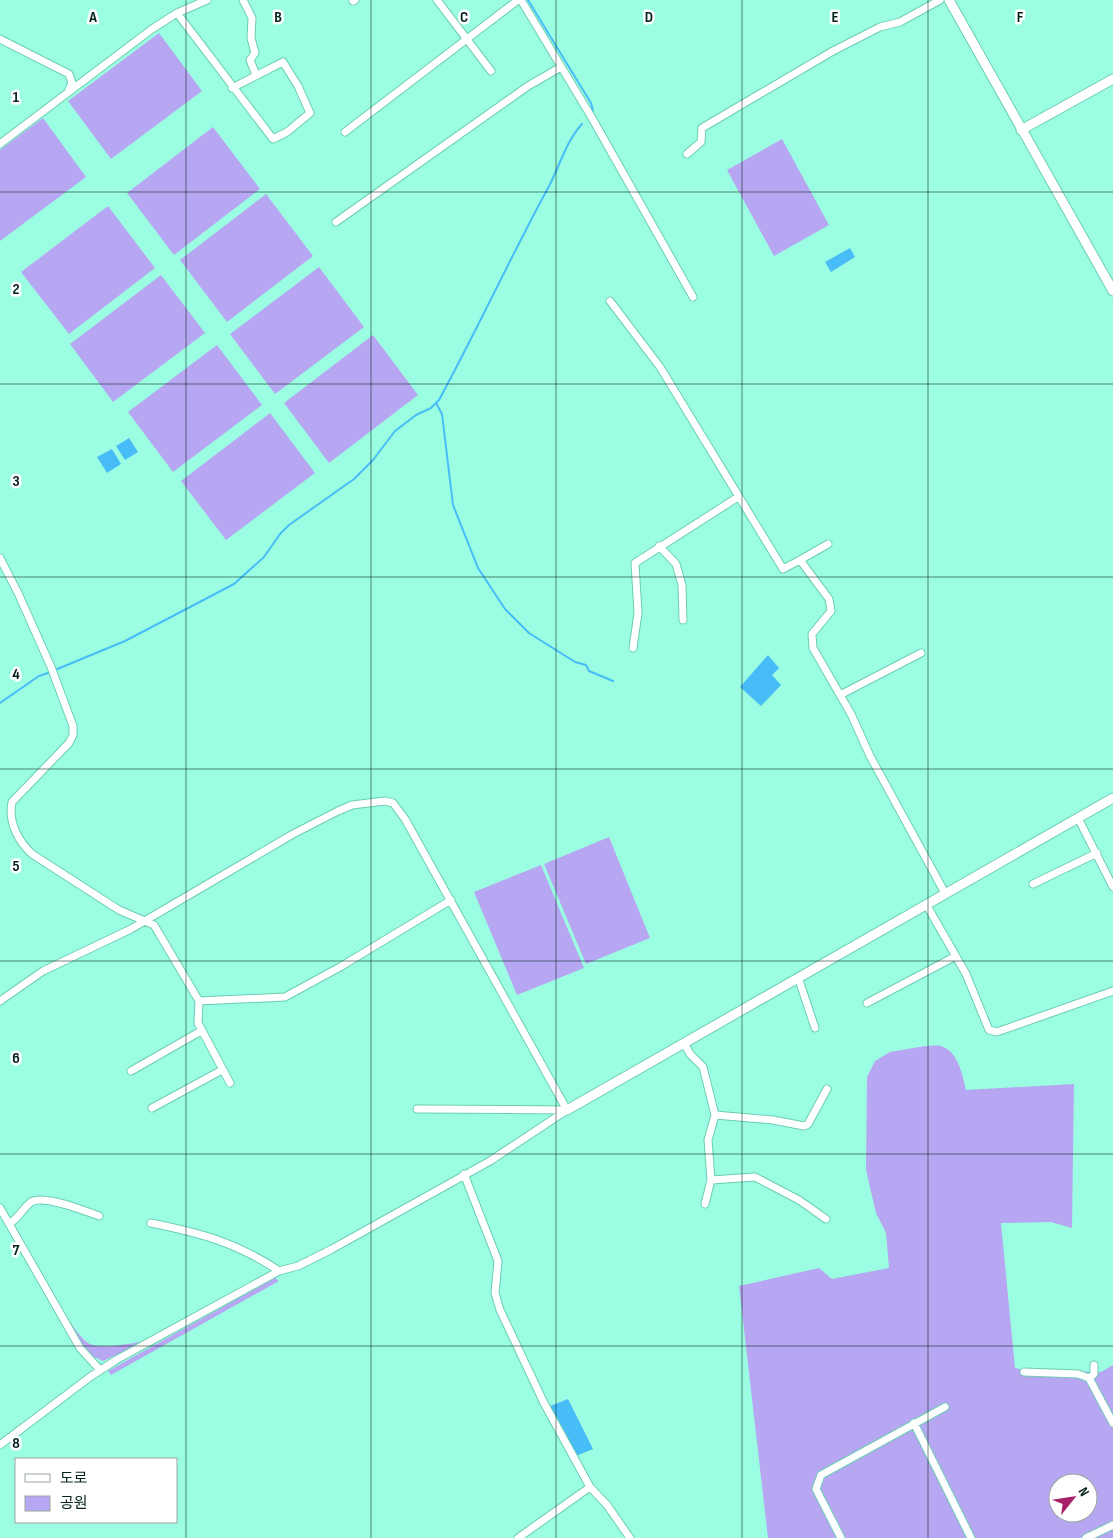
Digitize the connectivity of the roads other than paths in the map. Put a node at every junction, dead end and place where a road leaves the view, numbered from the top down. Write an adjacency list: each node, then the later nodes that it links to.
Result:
1 (207, 0): 7 (street)
2 (242, 0): 12 (street)
3 (437, 0): 8 (street)
4 (520, 0): 8 (street); 10 (street)
5 (940, 0): 19 (street)
6 (949, 0): 16 (street)
7 (177, 14): 14 (street); 15 (street)
8 (466, 38): 11 (street); 17 (street)
9 (0, 39): 15 (street)
10 (561, 67): 20 (street); 22 (street)
11 (491, 71)
12 (256, 75): 14 (street); 14 (street)
13 (1113, 79): 16 (street)
14 (232, 88)
15 (68, 92): 18 (street)
16 (1021, 130): 21 (street)
17 (345, 132)
18 (0, 144)
19 (687, 154)
20 (336, 222)
21 (1113, 291)
22 (693, 297)
23 (610, 301): 24 (street)
24 (738, 497): 26 (street); 28 (street)
25 (828, 544): 28 (street)
26 (659, 546): 29 (street); 30 (street)
27 (0, 558): 41 (street)
28 (800, 560): 32 (street)
29 (683, 620)
30 (633, 648)
31 (921, 653): 32 (street)
32 (840, 695): 38 (street)
33 (1113, 798): 34 (street)
34 (1078, 818): 35 (street); 38 (street)
35 (1097, 853): 36 (street); 37 (street)
36 (1034, 884)
37 (1113, 887)
38 (945, 893): 40 (street)
39 (451, 900): 41 (street); 46 (street); 57 (street)
40 (926, 904): 42 (street); 43 (street)
41 (146, 920): 45 (street); 46 (street)
42 (956, 956): 44 (street); 47 (street)
43 (798, 977): 48 (street); 50 (street)
44 (1113, 991)
45 (0, 1001)
46 (199, 1001): 49 (street)
47 (867, 1003)
48 (815, 1028)
49 (201, 1030): 51 (street); 52 (street)
50 (684, 1043): 57 (street); 58 (street)
51 (222, 1070): 53 (street); 55 (street)
52 (131, 1071)
53 (230, 1083)
54 (827, 1089): 58 (street)
55 (152, 1108)
56 (417, 1109): 57 (street)
57 (567, 1110): 59 (street)
58 (716, 1115): 60 (street)
59 (464, 1174): 67 (street); 76 (street)
60 (711, 1180): 61 (street); 64 (street)
61 (704, 1204)
62 (0, 1208): 66 (street)
63 (99, 1216): 66 (street)
64 (826, 1219)
65 (151, 1223): 67 (street)
66 (9, 1224): 69 (street)
67 (279, 1271): 69 (street)
68 (1094, 1366): 71 (street)
69 (100, 1370): 75 (street)
70 (1024, 1372): 71 (street)
71 (1089, 1378): 74 (street)
72 (945, 1407): 73 (street)
73 (914, 1423): 80 (street); 81 (street)
74 (1113, 1423)
75 (0, 1445)
76 (590, 1487): 78 (street); 79 (street)
77 (1113, 1525): 82 (street)
78 (518, 1538)
79 (630, 1538)
80 (841, 1538)
81 (971, 1538)
82 (1086, 1538)

